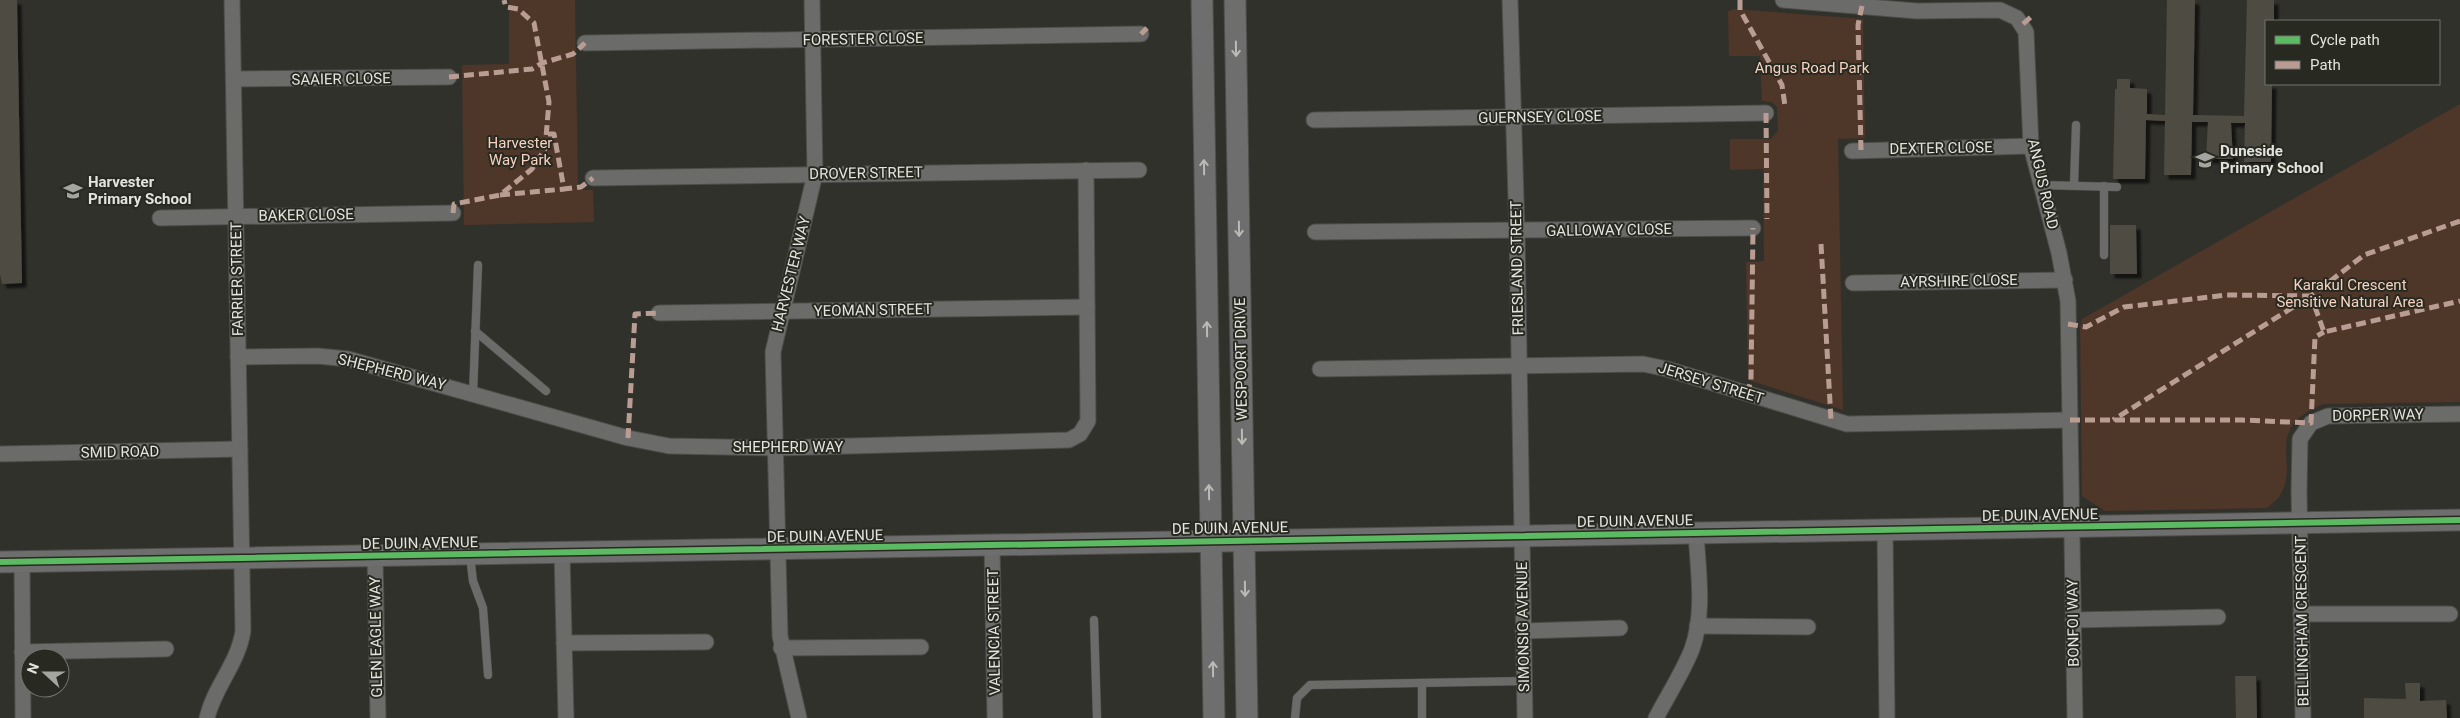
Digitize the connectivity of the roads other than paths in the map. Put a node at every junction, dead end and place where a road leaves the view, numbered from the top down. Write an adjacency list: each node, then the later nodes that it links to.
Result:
1 (232, 0): 11 (street, FARRIER STREET)
2 (812, 0): 8 (street, HARVESTER WAY)
3 (1202, 0): 57 (street, one-way to 3)
4 (1235, 0): 56 (street, WESPOORT DRIVE, one-way to 56)
5 (1510, 0): 13 (street, FRIESLAND STREET)
6 (1783, 0): 16 (street, ANGUS ROAD)
7 (1141, 34): 8 (street, FORESTER CLOSE)
8 (813, 40): 9 (street, FORESTER CLOSE); 20 (street, HARVESTER WAY)
9 (585, 43)
10 (449, 77): 11 (street, SAAIER CLOSE)
11 (234, 79): 27 (street, FARRIER STREET)
12 (1766, 113): 13 (street, GUERNSEY CLOSE)
13 (1514, 118): 14 (street, GUERNSEY CLOSE); 31 (street, FRIESLAND STREET)
14 (1314, 120)
15 (2076, 125): 23 (lane)
16 (2031, 146): 17 (street, DEXTER CLOSE); 22 (street, ANGUS ROAD)
17 (1852, 150)
18 (1086, 170): 19 (street, DROVER STREET); 20 (street, DROVER STREET); 36 (street, SHEPHERD WAY)
19 (1139, 170)
20 (815, 174): 21 (street, DROVER STREET); 37 (street, HARVESTER WAY)
21 (593, 178)
22 (2041, 184): 23 (lane); 34 (street, ANGUS ROAD)
23 (2074, 185): 24 (lane)
24 (2104, 186): 25 (lane); 32 (lane)
25 (2118, 186)
26 (453, 213): 27 (street, BAKER CLOSE)
27 (236, 217): 28 (street, BAKER CLOSE); 40 (street, FARRIER STREET)
28 (160, 218)
29 (1753, 228): 31 (street, GALLOWAY CLOSE)
30 (1315, 232): 31 (street, GALLOWAY CLOSE)
31 (1517, 232): 41 (street, FRIESLAND STREET)
32 (2104, 255)
33 (478, 265): 39 (lane)
34 (2065, 280): 35 (street, AYRSHIRE CLOSE); 46 (street, ANGUS ROAD)
35 (1854, 283)
36 (1087, 307): 37 (street, YEOMAN STREET); 47 (street, SHEPHERD WAY)
37 (782, 311): 38 (street, YEOMAN STREET); 47 (street, HARVESTER WAY)
38 (659, 313)
39 (475, 331): 43 (lane); 44 (lane)
40 (238, 357): 44 (street, SHEPHERD WAY); 48 (street, FARRIER STREET)
41 (1519, 368): 42 (street, JERSEY STREET); 46 (street, JERSEY STREET); 55 (street, FRIESLAND STREET)
42 (1320, 369)
43 (546, 391)
44 (473, 394): 47 (street, SHEPHERD WAY)
45 (2460, 414): 51 (street, DORPER WAY)
46 (2070, 420): 52 (street, ANGUS ROAD)
47 (776, 448): 59 (street, HARVESTER WAY)
48 (240, 449): 49 (street, SMID ROAD); 63 (street, FARRIER STREET)
49 (0, 454)
50 (2460, 520): 51 (street, DE DUIN AVENUE)
51 (2300, 523): 52 (street, DE DUIN AVENUE); 66 (street, BELLINGHAM CRESCENT)
52 (2071, 527): 53 (street, DE DUIN AVENUE); 70 (street, BONFOI WAY)
53 (1885, 530): 54 (street, DE DUIN AVENUE); 99 (street)
54 (1696, 533): 55 (street, DE DUIN AVENUE); 71 (street)
55 (1522, 536): 56 (street, DE DUIN AVENUE); 74 (street, SIMONSIG AVENUE)
56 (1244, 540): 57 (street, DE DUIN AVENUE); 94 (street, WESPOORT DRIVE, one-way to 94)
57 (1210, 541): 58 (street, DE DUIN AVENUE); 93 (street, one-way to 57)
58 (992, 545): 59 (street, DE DUIN AVENUE); 91 (street, VALENCIA STREET)
59 (778, 549): 60 (street, DE DUIN AVENUE); 79 (street, HARVESTER WAY)
60 (562, 553): 61 (street, DE DUIN AVENUE); 76 (street)
61 (470, 554): 62 (street, DE DUIN AVENUE); 82 (lane)
62 (375, 556): 63 (street, DE DUIN AVENUE); 88 (street, GLEN EAGLE WAY)
63 (240, 558): 65 (street, DE DUIN AVENUE); 87 (street, FARRIER STREET)
64 (0, 562): 65 (street, DE DUIN AVENUE)
65 (22, 562): 78 (street)
66 (2301, 614): 67 (street); 101 (street, BELLINGHAM CRESCENT)
67 (2450, 614)
68 (2218, 616): 70 (street)
69 (1094, 620): 92 (lane)
70 (2073, 620): 100 (street, BONFOI WAY)
71 (1697, 626): 72 (street); 98 (street)
72 (1808, 627)
73 (1620, 628): 74 (street)
74 (1523, 631): 83 (street, SIMONSIG AVENUE)
75 (706, 642): 76 (street)
76 (564, 643): 89 (street)
77 (921, 647): 79 (street)
78 (22, 648)
79 (781, 648): 90 (street, HARVESTER WAY)
80 (166, 649): 81 (street)
81 (70, 651)
82 (488, 675)
83 (1524, 681): 84 (lane); 97 (street, SIMONSIG AVENUE)
84 (1422, 683): 95 (lane); 96 (lane)
85 (23, 698): 86 (street)
86 (23, 718)
87 (207, 718)
88 (378, 718)
89 (566, 718)
90 (799, 718)
91 (995, 718)
92 (1096, 718)
93 (1214, 718)
94 (1248, 718)
95 (1295, 718)
96 (1422, 718)
97 (1525, 718)
98 (1656, 718)
99 (1886, 718)
100 (2075, 718)
101 (2302, 718)

